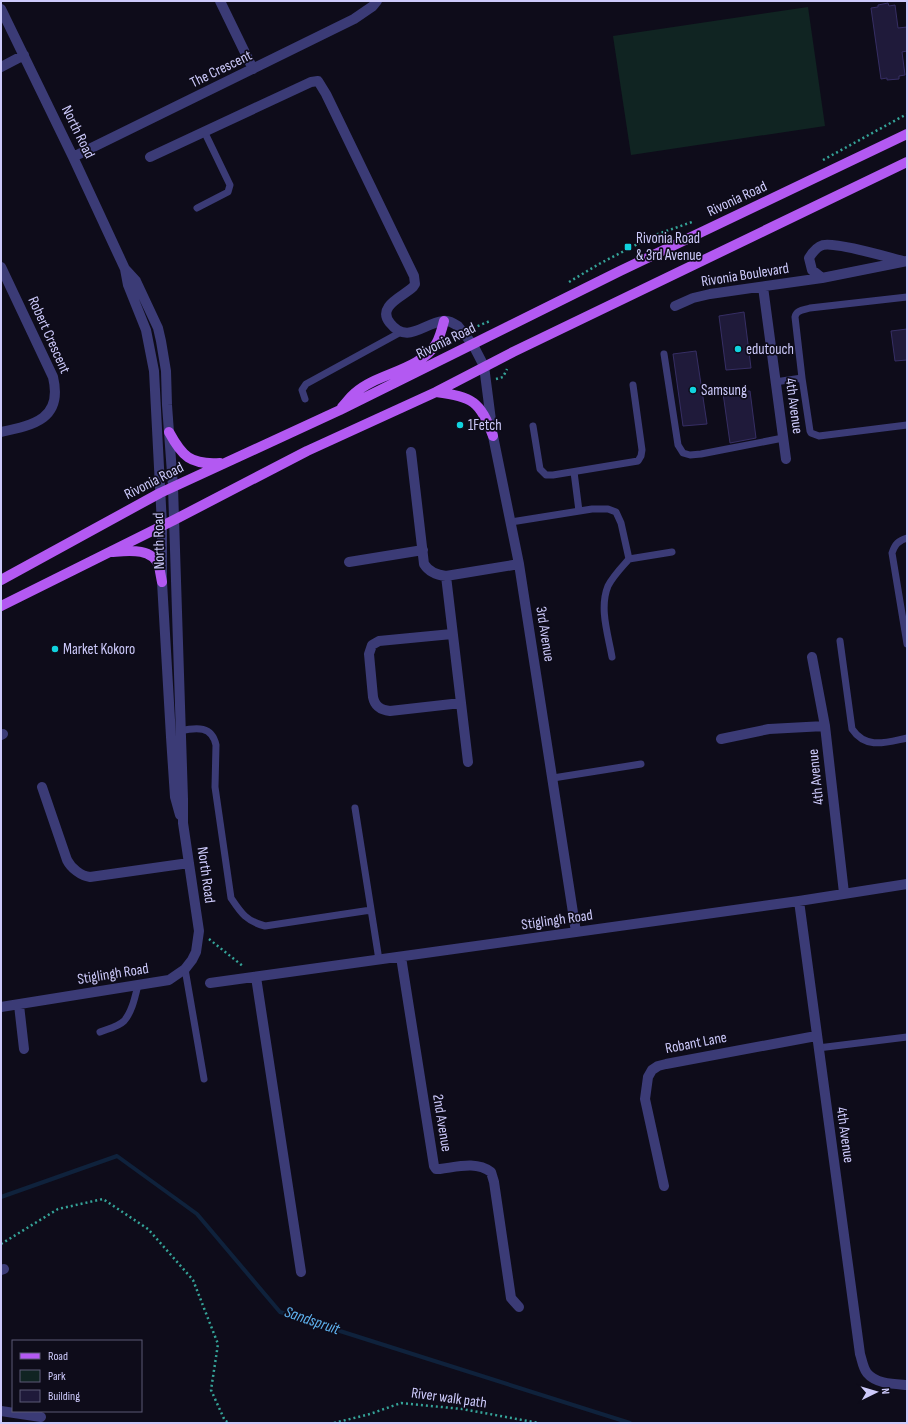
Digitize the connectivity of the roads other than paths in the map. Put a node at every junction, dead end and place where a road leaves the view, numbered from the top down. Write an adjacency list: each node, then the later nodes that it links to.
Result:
1 (220, 1): 6 (street)
2 (377, 1): 6 (street, The Crescent)
3 (1, 9): 4 (street, North Road)
4 (24, 55): 5 (street); 9 (street, North Road)
5 (1, 67)
6 (253, 69): 9 (street, The Crescent)
7 (204, 132): 10 (street); 12 (lane); 21 (street)
8 (907, 134): 22 (main road, Rivonia Road)
9 (73, 157): 15 (street, North Road)
10 (150, 157)
11 (907, 162): 24 (main road)
12 (197, 208)
13 (906, 261): 16 (street, Rivonia Boulevard); 16 (street, Rivonia Boulevard)
14 (1, 267): 33 (street, Robert Crescent)
15 (125, 269): 34 (street, North Road); 42 (street, North Road)
16 (822, 278): 17 (street, Rivonia Boulevard)
17 (763, 287): 19 (street, Rivonia Boulevard); 26 (street, 4th Avenue)
18 (907, 297): 25 (lane)
19 (674, 306)
20 (444, 321): 21 (street); 22 (street, 3rd Avenue); 30 (main road)
21 (400, 332): 29 (lane)
22 (472, 345): 24 (street, 3rd Avenue); 30 (main road, Rivonia Road)
23 (664, 354): 36 (lane)
24 (484, 366): 28 (main road); 35 (street, 3rd Avenue)
25 (802, 378): 26 (lane); 31 (lane)
26 (775, 382): 36 (street, 4th Avenue)
27 (633, 385): 40 (lane)
28 (436, 392): 35 (main road); 44 (main road)
29 (305, 399)
30 (340, 410): 39 (main road, Rivonia Road)
31 (907, 425)
32 (533, 426): 40 (lane)
33 (1, 432)
34 (168, 432): 39 (main road); 41 (street, North Road)
35 (493, 436): 45 (street, 3rd Avenue)
36 (783, 438): 38 (street, 4th Avenue)
37 (411, 452): 48 (street)
38 (786, 459)
39 (226, 462): 41 (main road, Rivonia Road)
40 (574, 472): 43 (lane)
41 (173, 487): 42 (main road, Rivonia Road); 44 (street, North Road)
42 (160, 493): 46 (street, North Road); 55 (main road, Rivonia Road)
43 (579, 511): 45 (lane); 51 (lane)
44 (174, 520): 46 (main road); 65 (street, North Road)
45 (511, 522): 53 (street, 3rd Avenue)
46 (162, 525): 50 (main road); 56 (street, North Road)
47 (907, 538): 60 (lane)
48 (423, 550): 52 (street); 54 (street)
49 (672, 552): 51 (lane)
50 (105, 553): 56 (main road); 57 (main road)
51 (629, 559): 61 (lane)
52 (349, 562)
53 (519, 564): 54 (street); 70 (street, 3rd Avenue)
54 (446, 576): 58 (street)
55 (1, 580)
56 (162, 582): 73 (street, North Road)
57 (1, 606)
58 (452, 634): 63 (street); 63 (street)
59 (840, 641): 66 (lane)
60 (907, 644)
61 (612, 656)
62 (812, 657): 64 (street, 4th Avenue)
63 (461, 703): 68 (street)
64 (825, 726): 67 (street); 76 (street, 4th Avenue)
65 (180, 731): 73 (street, North Road); 78 (lane)
66 (907, 738)
67 (721, 739)
68 (468, 762)
69 (641, 764): 70 (lane)
70 (553, 778): 80 (street, 3rd Avenue)
71 (42, 787): 74 (street)
72 (355, 808): 78 (lane)
73 (183, 823): 74 (street, North Road)
74 (189, 863): 79 (street, North Road)
75 (907, 884): 76 (street, Stiglingh Road)
76 (844, 893): 77 (street, Stiglingh Road)
77 (799, 901): 80 (street, Stiglingh Road); 90 (street, 4th Avenue)
78 (371, 910): 82 (lane)
79 (199, 931): 83 (street, Stiglingh Road)
80 (576, 932): 81 (street, Stiglingh Road)
81 (401, 957): 82 (street, Stiglingh Road); 97 (street, 2nd Avenue)
82 (379, 960): 84 (street, Stiglingh Road)
83 (185, 969): 86 (street, Stiglingh Road); 94 (lane)
84 (256, 977): 85 (street, Stiglingh Road); 96 (street)
85 (210, 983)
86 (138, 985): 87 (street, Stiglingh Road); 89 (lane)
87 (19, 1005): 88 (street, Stiglingh Road); 93 (street)
88 (1, 1007)
89 (100, 1032)
90 (816, 1036): 92 (street, 4th Avenue); 95 (street, Robant Lane)
91 (907, 1037): 92 (lane)
92 (818, 1048): 98 (street, 4th Avenue)
93 (24, 1049)
94 (204, 1079)
95 (664, 1186)
96 (301, 1272)
97 (519, 1307)
98 (907, 1385)
99 (1, 1411): 100 (street)
100 (41, 1417)

